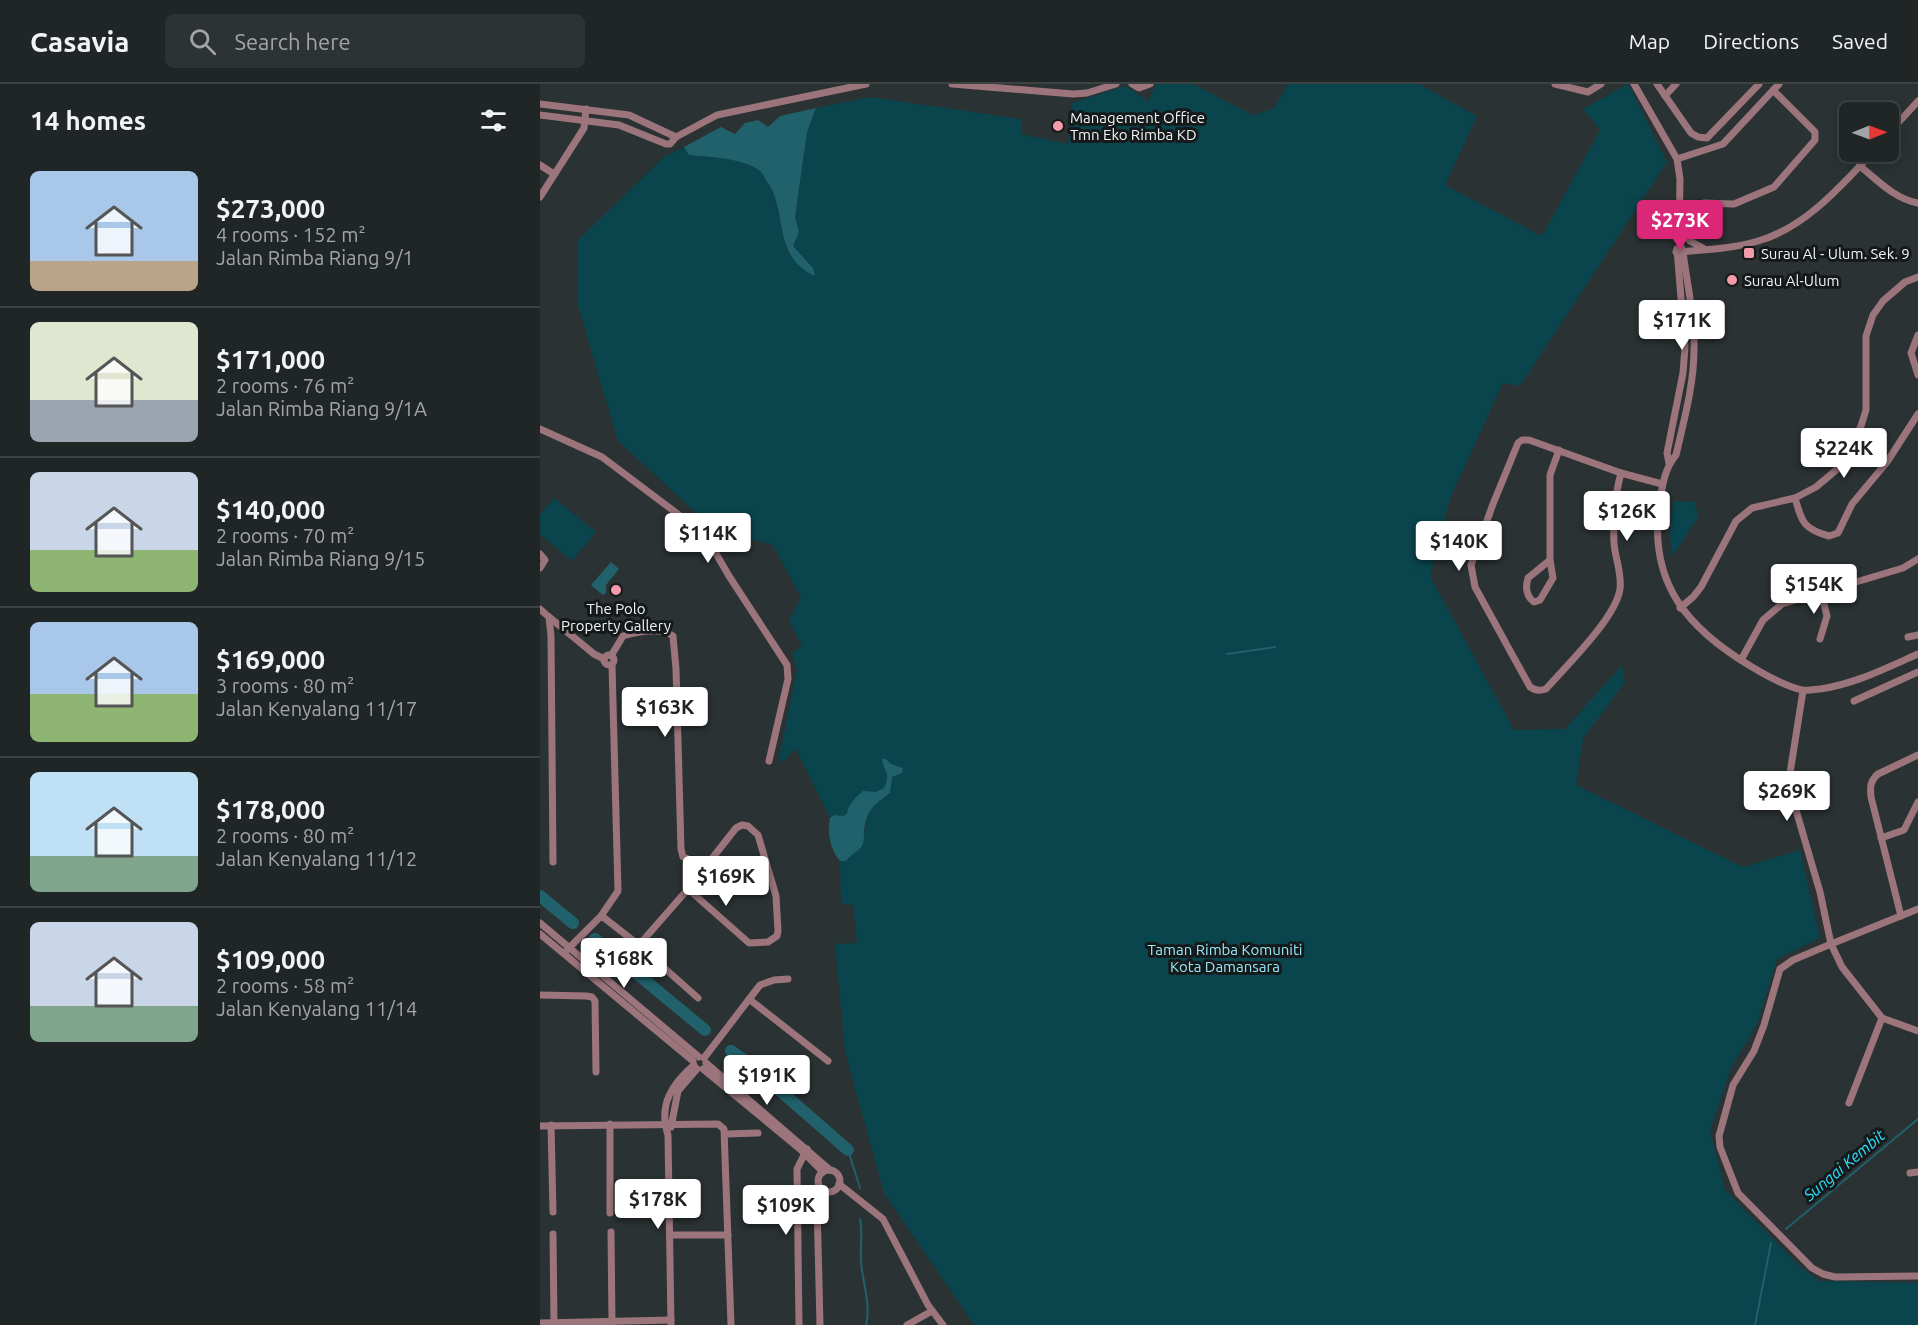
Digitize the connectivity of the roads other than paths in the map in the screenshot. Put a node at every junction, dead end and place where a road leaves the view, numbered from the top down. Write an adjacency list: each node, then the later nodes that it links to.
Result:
1 (866, 84): 21 (street)
2 (952, 84): 3 (street)
3 (1116, 84)
4 (1132, 84): 5 (street)
5 (1150, 84)
6 (1555, 84): 7 (street)
7 (1601, 84)
8 (1634, 84): 22 (street)
9 (1658, 84): 14 (street)
10 (1676, 84): 14 (street)
11 (1759, 84): 14 (street)
12 (1779, 84): 13 (street)
13 (1773, 90): 22 (street); 28 (street)
14 (1665, 96)
15 (1918, 102): 19 (street)
16 (540, 104): 17 (street)
17 (586, 109): 20 (street); 21 (street)
18 (540, 115): 20 (street)
19 (1899, 122)
20 (585, 124): 21 (street); 26 (street)
21 (676, 137)
22 (1677, 159): 30 (street)
23 (1864, 162): 25 (street)
24 (540, 165): 26 (street)
25 (1860, 166): 29 (street); 31 (street)
26 (554, 174): 27 (street)
27 (540, 197)
28 (1704, 203)
29 (1918, 203)
30 (1680, 230): 31 (street); 32 (street)
31 (1702, 249): 32 (street); 33 (street)
32 (1679, 252): 33 (street); 38 (street)
33 (1685, 269): 39 (street)
34 (1918, 277): 45 (street)
35 (1918, 335): 36 (street)
36 (1918, 375)
37 (1918, 414): 45 (street)
38 (1675, 417): 39 (street); 42 (street)
39 (1684, 419): 42 (street)
40 (540, 429): 64 (street)
41 (1559, 450): 43 (street); 43 (street); 48 (street)
42 (1669, 463): 44 (street)
43 (1621, 473): 44 (street)
44 (1662, 484): 51 (street)
45 (1795, 498): 51 (street)
46 (540, 554): 49 (street)
47 (1918, 559): 50 (street)
48 (1550, 560): 48 (street)
49 (540, 568)
50 (1821, 592): 56 (street); 59 (street)
51 (1680, 608): 59 (street)
52 (540, 609): 53 (street)
53 (549, 617): 58 (street); 68 (street)
54 (1918, 635): 55 (street)
55 (1908, 637)
56 (1820, 639)
57 (1918, 654): 61 (street)
58 (608, 657): 67 (street); 71 (street)
59 (1741, 660): 61 (street)
60 (1918, 672): 62 (street)
61 (1802, 694): 74 (street)
62 (1854, 701)
63 (1918, 756): 66 (street)
64 (769, 761)
65 (1918, 802): 66 (street)
66 (1881, 838): 72 (street)
67 (691, 860)
68 (553, 862)
69 (688, 890): 69 (street); 75 (street)
70 (1918, 909): 72 (street)
71 (601, 916): 75 (street); 76 (street)
72 (1901, 916): 74 (street)
73 (541, 931): 76 (street); 77 (street)
74 (1831, 944): 82 (street); 104 (street)
75 (639, 945): 80 (street)
76 (569, 947): 77 (street); 85 (street)
77 (563, 954): 85 (street)
78 (788, 979): 81 (street)
79 (540, 995): 86 (street)
80 (698, 998)
81 (749, 999): 84 (street); 85 (street)
82 (1882, 1018): 83 (street); 87 (street)
83 (1918, 1030)
84 (828, 1061)
85 (699, 1063): 88 (street); 94 (street)
86 (596, 1072)
87 (1849, 1103)
88 (668, 1124): 90 (street); 93 (street); 102 (street)
89 (551, 1125): 90 (street); 91 (street); 98 (street)
90 (610, 1125): 99 (street)
91 (540, 1126)
92 (758, 1133): 93 (street)
93 (726, 1134): 103 (street)
94 (806, 1151): 95 (street); 111 (street)
95 (826, 1171): 96 (street); 97 (street)
96 (839, 1184): 97 (street); 105 (street)
97 (821, 1188): 112 (street)
98 (553, 1212)
99 (610, 1213)
100 (611, 1232): 106 (street)
101 (553, 1234): 108 (street)
102 (670, 1235): 103 (street); 109 (street)
103 (728, 1235): 110 (street)
104 (1918, 1276)
105 (932, 1311): 113 (street); 114 (street)
106 (612, 1322): 108 (street); 109 (street)
107 (540, 1323): 108 (street)
108 (554, 1323)
109 (671, 1323)
110 (731, 1325)
111 (800, 1325)
112 (820, 1325)
113 (907, 1325)
114 (942, 1325)

